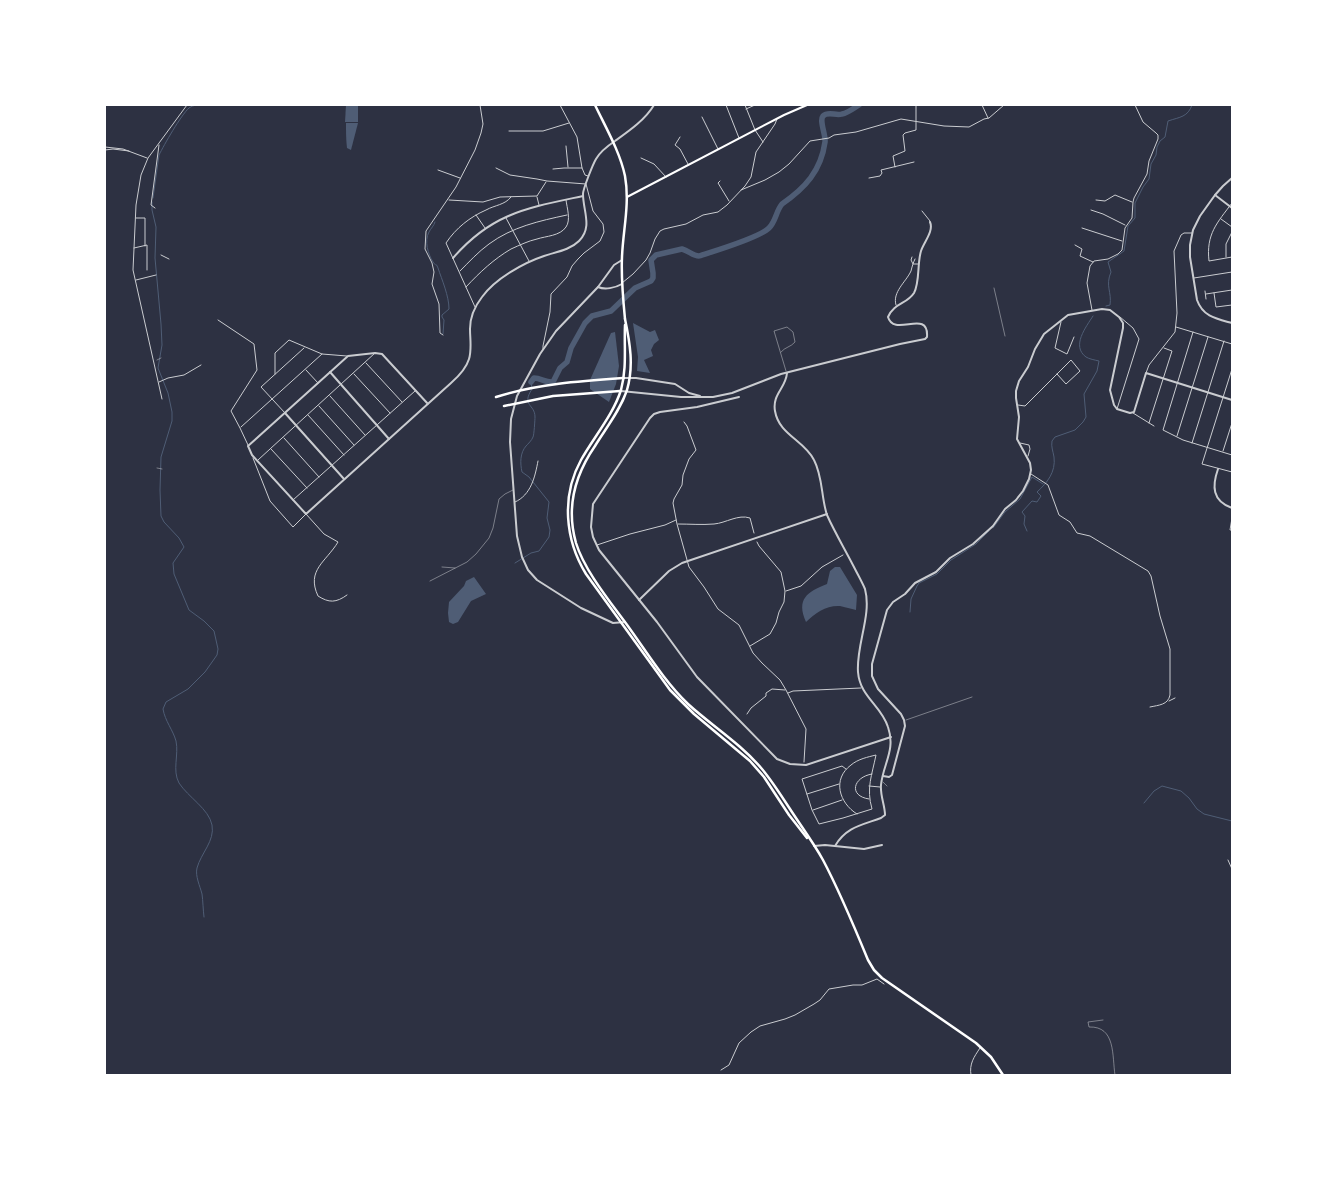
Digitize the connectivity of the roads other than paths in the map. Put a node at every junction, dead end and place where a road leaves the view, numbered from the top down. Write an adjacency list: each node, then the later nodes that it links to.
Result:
1 (187, 105): 26 (street)
2 (480, 105): 44 (street)
3 (560, 105): 19 (street)
4 (595, 105): 24 (main road)
5 (654, 105): 24 (street)
6 (726, 105): 23 (street)
7 (745, 105): 14 (street)
8 (755, 105): 14 (street)
9 (807, 105): 16 (main road)
10 (916, 105): 18 (street)
11 (982, 105): 17 (street)
12 (1004, 105): 17 (street)
13 (1135, 105): 60 (street)
14 (746, 109): 20 (street)
15 (702, 117): 29 (street)
16 (777, 118): 20 (main road); 25 (street)
17 (989, 118): 18 (street)
18 (916, 121): 36 (street); 50 (street)
19 (570, 123): 21 (street); 39 (street)
20 (755, 130): 23 (main road); 25 (street)
21 (509, 131)
22 (680, 137): 35 (street)
23 (739, 138): 29 (main road)
24 (613, 142): 42 (street); 55 (main road)
25 (764, 142): 50 (street)
26 (159, 145): 32 (street); 63 (street)
27 (105, 146): 31 (street)
28 (566, 146): 38 (street)
29 (718, 149): 35 (main road)
30 (105, 150): 31 (street)
31 (130, 151): 32 (street)
32 (148, 158): 69 (street)
33 (641, 158): 43 (street)
34 (914, 162): 36 (street)
35 (689, 165): 43 (main road)
36 (895, 167): 45 (street)
37 (496, 168): 47 (street)
38 (568, 168): 39 (street); 40 (street)
39 (582, 168): 42 (street)
40 (553, 169)
41 (438, 170): 44 (street)
42 (589, 176): 49 (street)
43 (666, 177): 55 (main road)
44 (460, 178): 56 (street)
45 (869, 178)
46 (1232, 178): 51 (street)
47 (547, 181): 49 (street); 52 (street)
48 (720, 181): 59 (street)
49 (586, 184): 53 (street); 130 (street)
50 (740, 190): 59 (street)
51 (1215, 195): 62 (street); 78 (street)
52 (537, 196): 54 (street); 61 (street)
53 (583, 196): 57 (street); 92 (street)
54 (511, 197): 56 (street); 66 (street)
55 (627, 197): 91 (main road)
56 (448, 200): 122 (street)
57 (566, 200): 61 (street); 67 (street)
58 (1096, 200): 60 (street)
59 (730, 202): 102 (street)
60 (1133, 202): 72 (street)
61 (539, 206): 68 (street)
62 (1231, 206): 70 (street)
63 (155, 208)
64 (1092, 210): 72 (street)
65 (922, 211): 71 (street)
66 (476, 215): 74 (street); 87 (street)
67 (568, 215): 76 (street); 80 (street)
68 (505, 217): 74 (street); 76 (street)
69 (135, 218): 82 (street); 83 (street)
70 (1220, 219): 73 (street); 88 (street)
71 (930, 222): 95 (street)
72 (1126, 226): 79 (street)
73 (1232, 227)
74 (485, 228): 87 (street)
75 (1082, 228): 79 (street)
76 (513, 231): 80 (street); 97 (street)
77 (1232, 232): 88 (street)
78 (1192, 234): 100 (street); 120 (street)
79 (1123, 241): 93 (street)
80 (520, 245): 92 (street); 103 (street)
81 (1075, 245): 93 (street)
82 (145, 246): 83 (street); 96 (street)
83 (133, 248): 101 (street)
84 (161, 255): 89 (street)
85 (912, 257): 94 (street)
86 (1232, 257): 88 (street)
87 (453, 258): 97 (street)
88 (1226, 258)
89 (169, 259)
90 (914, 259): 94 (street)
91 (622, 260): 102 (main road); 104 (street)
92 (529, 262): 113 (street)
93 (1093, 262): 114 (street)
94 (913, 264): 95 (street); 112 (street)
95 (919, 264): 112 (street)
96 (147, 270)
97 (459, 272): 103 (street)
98 (1232, 272): 100 (street)
99 (156, 275): 101 (street)
100 (1194, 278): 119 (street)
101 (135, 280): 150 (street)
102 (622, 284): 104 (street); 116 (main road)
103 (466, 287): 113 (street)
104 (598, 287): 130 (street)
105 (994, 288): 123 (lane)
106 (1232, 290): 108 (street)
107 (1205, 291): 109 (street)
108 (1214, 293): 109 (street); 111 (street)
109 (1206, 294): 110 (street)
110 (1206, 299)
111 (1232, 305)
112 (897, 306): 143 (street)
113 (475, 307): 168 (street)
114 (1092, 311): 115 (street); 118 (street)
115 (1119, 316): 172 (street); 172 (street)
116 (625, 319): 147 (main road); 148 (main road)
117 (218, 320): 183 (street)
118 (1062, 320): 124 (street); 170 (street)
119 (1232, 323)
120 (1176, 327): 121 (street); 129 (street)
121 (1193, 332): 125 (street); 152 (street)
122 (443, 335)
123 (1005, 336)
124 (1074, 337)
125 (1208, 337): 126 (street); 154 (street)
126 (1224, 342): 127 (street); 158 (street)
127 (1232, 344)
128 (304, 347): 133 (street); 145 (street); 145 (street)
129 (1163, 348): 144 (street); 149 (street)
130 (543, 349): 210 (street)
131 (780, 352): 131 (lane); 143 (lane)
132 (375, 353): 134 (street); 137 (street); 155 (street)
133 (322, 354): 134 (street); 139 (street)
134 (348, 356): 141 (street)
135 (162, 358): 136 (lane)
136 (157, 360)
137 (366, 362): 142 (street); 167 (street)
138 (201, 365): 150 (street)
139 (305, 369): 151 (street); 165 (street)
140 (1232, 370): 163 (street)
141 (330, 372): 151 (street); 153 (street)
142 (353, 373): 153 (street); 174 (street)
143 (787, 373): 161 (street); 215 (street)
144 (1146, 373): 149 (street); 175 (street)
145 (275, 374): 165 (street)
146 (1057, 374): 146 (street); 170 (street)
147 (624, 378): 148 (street); 156 (main road); 160 (main road)
148 (629, 378): 157 (main road); 161 (street)
149 (1163, 378): 152 (street); 178 (street)
150 (158, 383): 164 (street)
151 (318, 383): 173 (street)
152 (1178, 383): 154 (street); 185 (street)
153 (341, 385): 159 (street); 180 (street)
154 (1192, 388): 158 (street); 185 (street)
155 (415, 390): 167 (street); 168 (street)
156 (620, 391): 157 (street); 171 (main road); 230 (main road)
157 (626, 391): 161 (street); 230 (main road)
158 (1208, 392): 163 (street); 188 (street)
159 (329, 395): 169 (street); 184 (street)
160 (496, 397)
161 (703, 397)
162 (739, 397): 222 (street)
163 (1223, 397): 166 (street); 193 (street)
164 (162, 399)
165 (272, 399): 173 (street); 183 (street)
166 (1232, 400)
167 (402, 402): 174 (street)
168 (428, 404): 187 (street)
169 (318, 405): 176 (street); 190 (street)
170 (1017, 405): 189 (street)
171 (504, 406)
172 (1117, 409): 175 (street)
173 (285, 413): 181 (street); 191 (street)
174 (390, 413): 180 (street)
175 (1133, 413): 178 (street)
176 (308, 415): 181 (street); 196 (street)
177 (684, 422): 217 (street)
178 (1149, 423): 182 (street)
179 (1232, 423): 194 (street)
180 (377, 425): 184 (street); 187 (street)
181 (296, 426): 186 (street); 201 (street)
182 (1154, 426)
183 (240, 428): 191 (street)
184 (365, 435): 190 (street)
185 (1177, 436): 188 (street)
186 (283, 437): 192 (street); 207 (street)
187 (390, 439): 208 (street)
188 (1192, 443): 193 (street)
189 (1019, 444): 198 (street); 198 (street)
190 (354, 445): 196 (street)
191 (248, 446): 195 (street)
192 (271, 448): 199 (street); 209 (street)
193 (1208, 448): 194 (street); 204 (street)
194 (1223, 452): 197 (street)
195 (252, 455): 199 (street); 214 (street)
196 (344, 455): 201 (street)
197 (1232, 455)
198 (1027, 457): 206 (street)
199 (257, 460): 211 (street)
200 (538, 461): 212 (street)
201 (332, 465): 207 (street); 208 (street)
202 (157, 468): 203 (lane)
203 (162, 469)
204 (1218, 469): 205 (street); 213 (street)
205 (1232, 472)
206 (1031, 474): 237 (street); 240 (street)
207 (319, 477): 209 (street)
208 (344, 479): 214 (street)
209 (307, 488): 211 (street)
210 (514, 490): 212 (street); 225 (lane)
211 (293, 500): 214 (street)
212 (515, 502): 230 (street)
213 (1232, 508)
214 (306, 514): 228 (street)
215 (827, 514): 229 (street); 232 (street)
216 (1232, 518): 219 (street)
217 (677, 520): 218 (street); 222 (street)
218 (677, 524): 220 (street); 231 (street)
219 (1232, 530)
220 (754, 533)
221 (757, 542): 227 (street)
222 (596, 545): 229 (street)
223 (843, 555): 227 (street)
224 (442, 567): 225 (lane)
225 (456, 568): 226 (lane)
226 (430, 580)
227 (785, 591): 231 (street)
228 (347, 594)
229 (638, 600): 241 (street)
230 (623, 623): 242 (main road)
231 (750, 647): 233 (street)
232 (862, 688): 234 (street); 241 (street)
233 (786, 690): 234 (street); 239 (street)
234 (788, 693): 243 (street)
235 (972, 697): 240 (lane)
236 (1175, 698): 237 (street)
237 (1168, 701): 238 (street)
238 (1150, 707)
239 (747, 714)
240 (906, 720): 246 (street)
241 (891, 737): 246 (street)
242 (729, 740): 252 (main road); 253 (main road)
243 (804, 762)
244 (846, 769): 245 (street); 248 (street); 254 (street)
245 (872, 774): 249 (street); 255 (street)
246 (883, 776): 247 (street)
247 (882, 781): 250 (lane); 251 (street)
248 (840, 784): 254 (street); 256 (street)
249 (869, 786): 251 (street); 255 (street)
250 (887, 786)
251 (881, 787): 262 (street)
252 (776, 788): 253 (main road); 259 (main road)
253 (772, 790): 259 (main road)
254 (807, 794): 257 (street)
255 (869, 799): 258 (street)
256 (843, 800): 257 (street); 258 (street)
257 (812, 810): 258 (street)
258 (857, 814)
259 (809, 840): 261 (main road)
260 (882, 845): 262 (street)
261 (814, 846): 262 (street); 267 (main road)
262 (835, 846)
263 (1228, 860): 264 (street)
264 (1232, 869)
265 (884, 984): 268 (street)
266 (1103, 1020): 271 (lane)
267 (980, 1047): 269 (street); 270 (main road)
268 (721, 1070)
269 (971, 1075)
270 (1003, 1075)
271 (1115, 1075)

